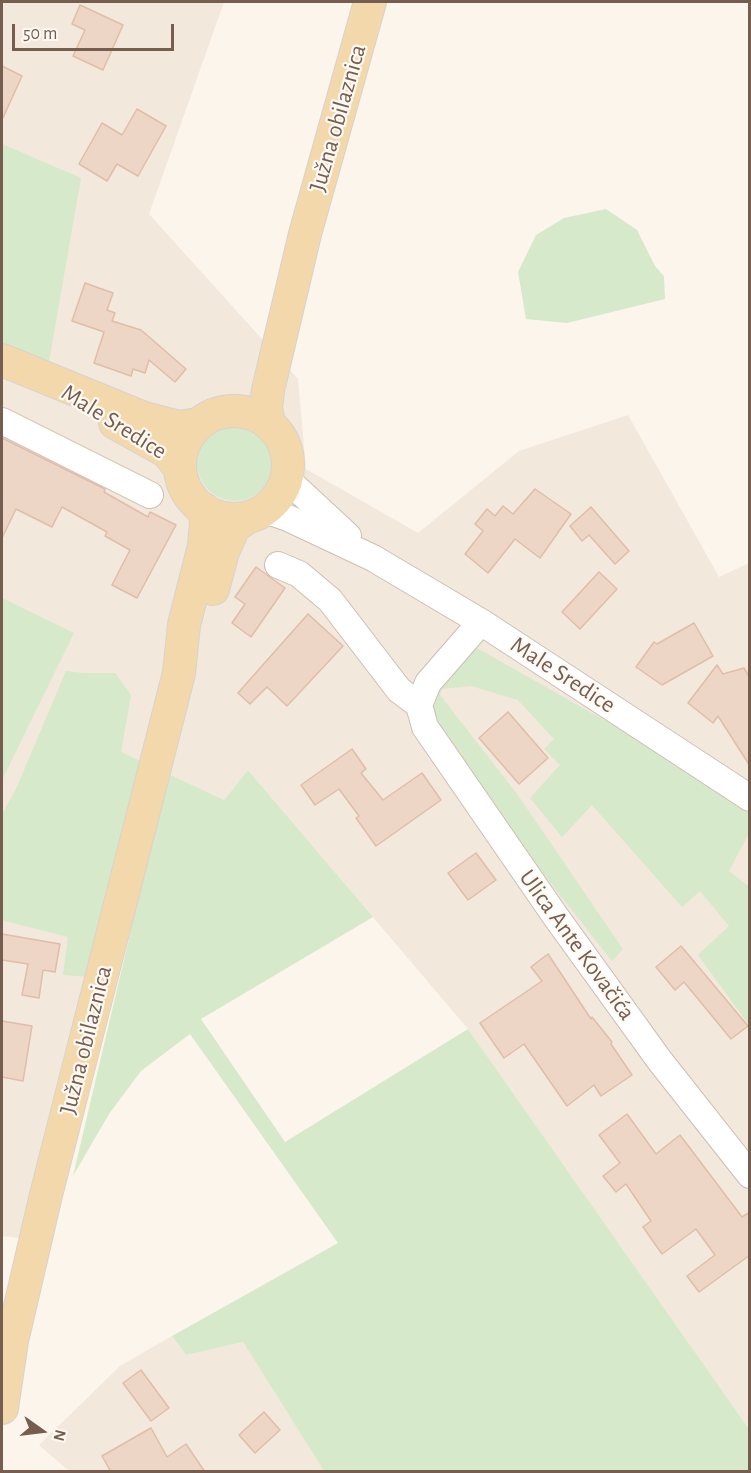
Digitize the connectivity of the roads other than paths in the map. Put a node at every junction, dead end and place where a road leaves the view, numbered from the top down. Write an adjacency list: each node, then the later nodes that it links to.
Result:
1 (370, 2): 2 (main road, Južna obilaznica)
2 (305, 234): 5 (main road, Južna obilaznica); 7 (main road, Južna obilaznica)
3 (2, 360): 4 (main road, Male Sredice)
4 (46, 379): 5 (main road, Male Sredice); 8 (main road, Male Sredice)
5 (211, 418): 7 (main road); 8 (main road)
6 (2, 422): 10 (street)
7 (268, 423): 9 (main road)
8 (180, 468): 11 (main road)
9 (287, 473): 12 (main road); 13 (street, Male Sredice)
10 (150, 495)
11 (204, 509): 12 (main road); 16 (main road, Južna obilaznica)
12 (253, 515): 13 (street, Male Sredice); 16 (main road, Južna obilaznica)
13 (373, 558): 15 (street, Male Sredice)
14 (278, 565): 17 (street)
15 (481, 622): 17 (street); 18 (street, Male Sredice)
16 (180, 673): 20 (main road, Južna obilaznica)
17 (419, 705): 19 (street, Ulica Ante Kovačića)
18 (750, 798)
19 (750, 1175)
20 (2, 1408)

